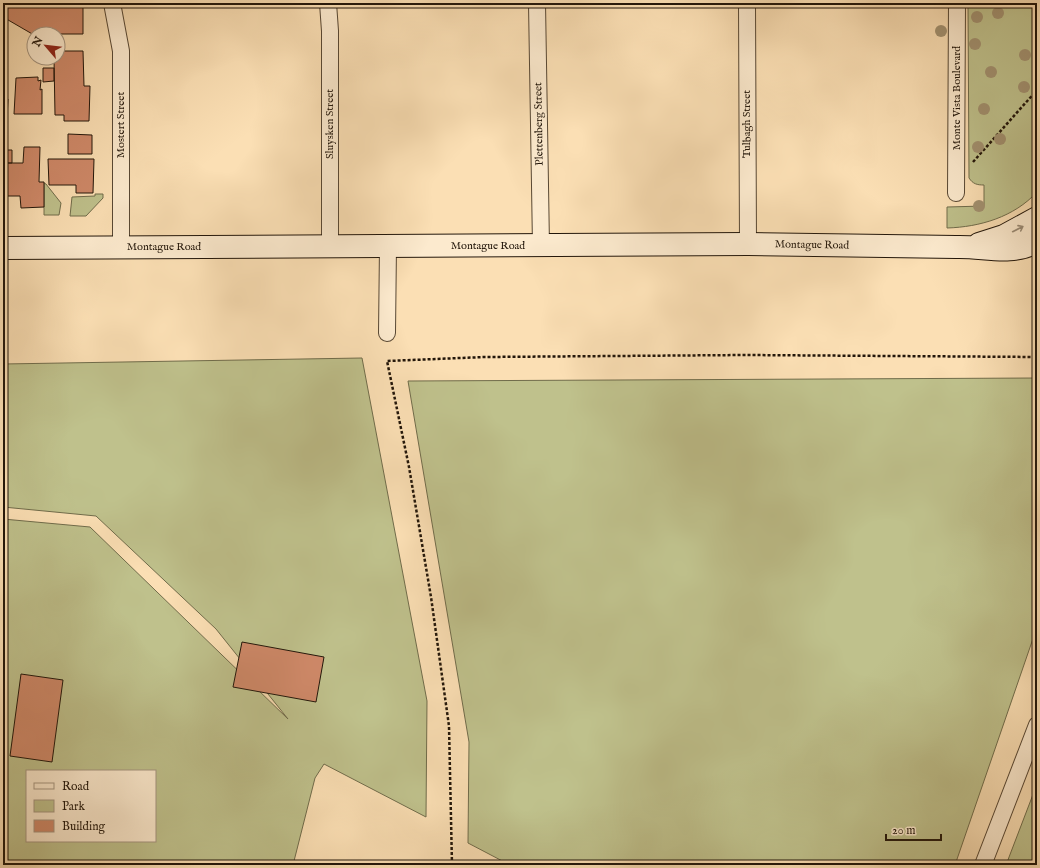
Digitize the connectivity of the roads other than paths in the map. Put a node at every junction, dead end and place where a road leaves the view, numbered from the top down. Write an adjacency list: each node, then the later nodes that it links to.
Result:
1 (112, 3): 14 (street, Mostert Street)
2 (328, 3): 10 (street, Sluysken Street)
3 (537, 3): 12 (street, Plettenberg Street)
4 (747, 3): 9 (street, Tulbagh Street)
5 (957, 3): 6 (street, Monte Vista Boulevard)
6 (956, 193)
7 (1037, 218): 13 (street, Montague Road, one-way to 7)
8 (1037, 242): 13 (street, Montague Road)
9 (748, 244): 12 (street, Montague Road); 13 (street, Montague Road)
10 (330, 246): 11 (street, Montague Road); 14 (street, Montague Road)
11 (388, 246): 12 (street, Montague Road); 16 (street)
12 (541, 246)
13 (972, 246)
14 (121, 247): 15 (street, Montague Road)
15 (3, 248)
16 (387, 333)
17 (1037, 725): 18 (street)
18 (983, 865)

